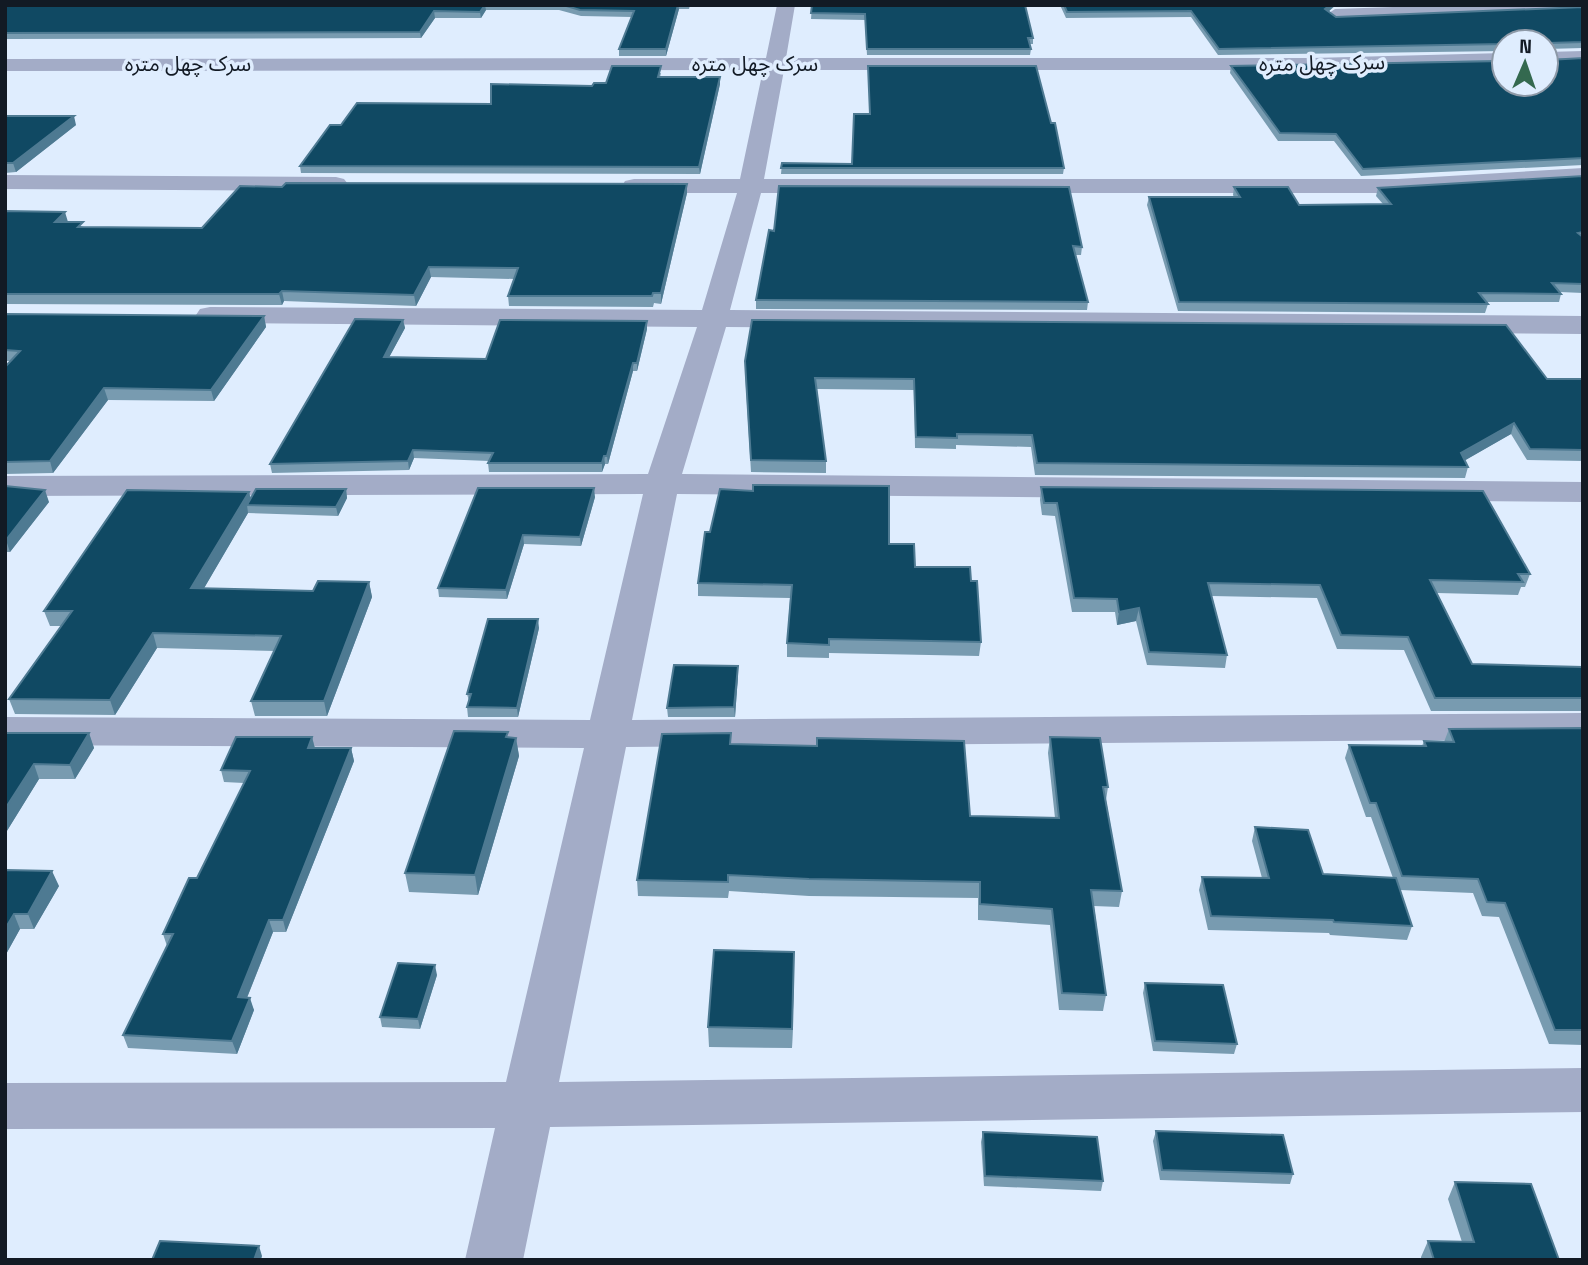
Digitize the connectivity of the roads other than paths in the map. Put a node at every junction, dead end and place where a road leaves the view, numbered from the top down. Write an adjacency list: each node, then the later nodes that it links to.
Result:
1 (786, 5): 7 (street)
2 (1583, 6): 3 (street)
3 (1335, 15)
4 (1583, 57): 5 (street)
5 (1560, 58)
6 (1490, 59): 7 (street, سرک چهل متره)
7 (774, 64): 8 (street, سرک چهل متره); 13 (street)
8 (5, 65)
9 (1583, 175): 13 (street)
10 (5, 182): 11 (street)
11 (364, 184)
12 (612, 186): 13 (street)
13 (751, 186): 15 (street)
14 (189, 315): 15 (street)
15 (714, 319): 16 (street); 17 (street)
16 (1583, 325)
17 (662, 484): 18 (street); 19 (street); 22 (street)
18 (5, 486)
19 (1583, 492)
20 (1583, 726): 22 (street)
21 (5, 731): 22 (street)
22 (609, 734): 24 (street)
23 (1583, 1090): 24 (street)
24 (527, 1105): 25 (street); 26 (street)
25 (5, 1106)
26 (494, 1260)

